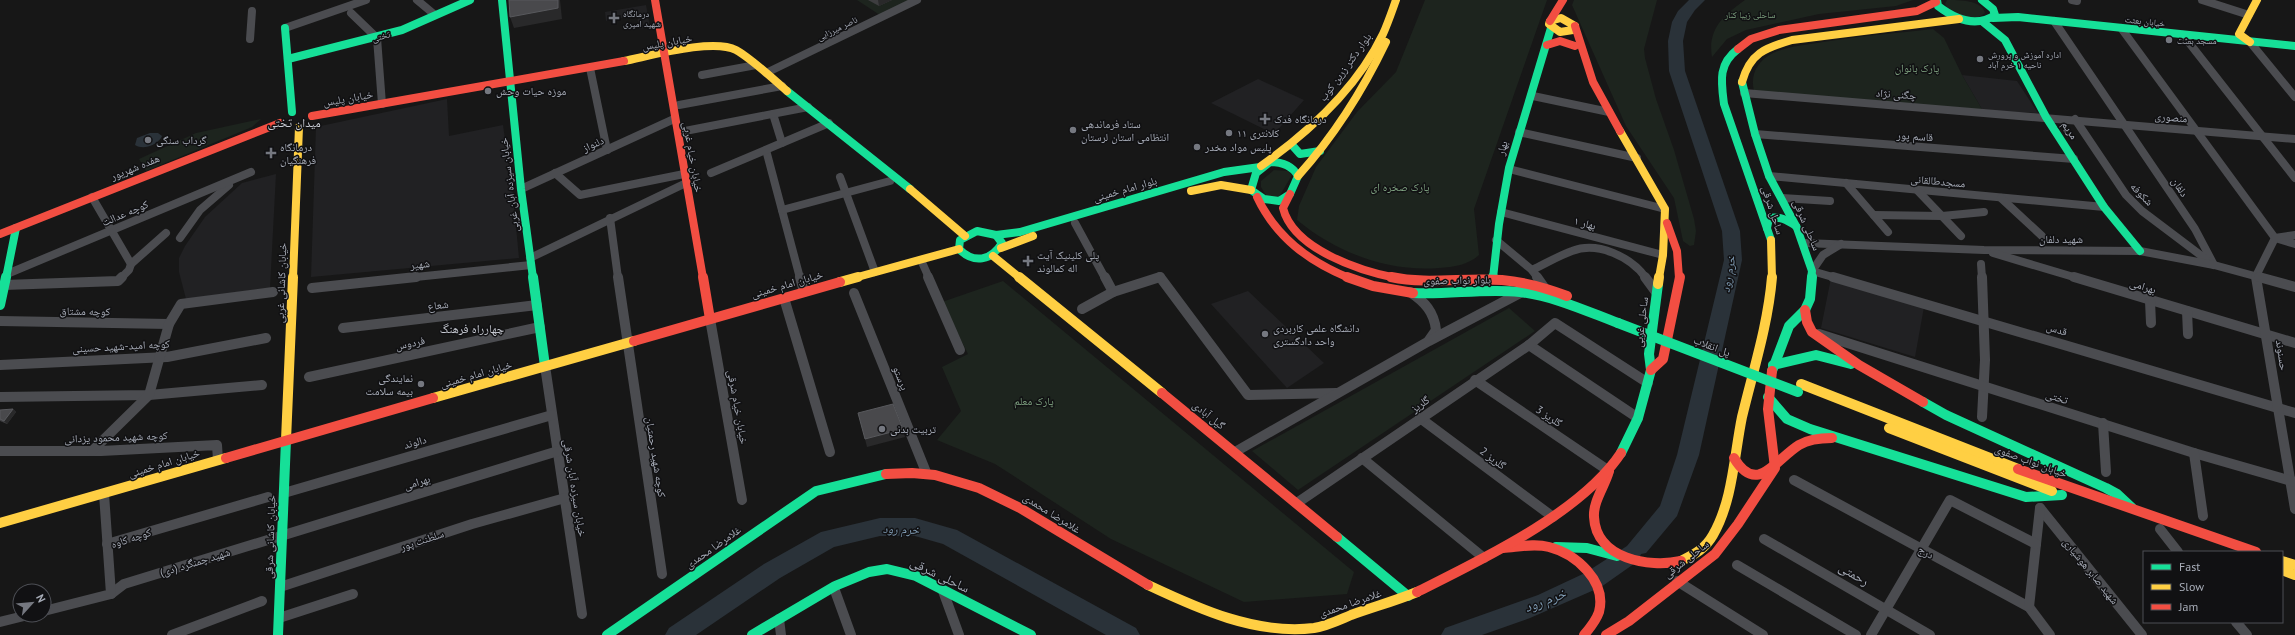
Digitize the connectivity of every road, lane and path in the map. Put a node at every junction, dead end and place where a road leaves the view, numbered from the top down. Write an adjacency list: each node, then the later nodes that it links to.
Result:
1 (366, 0): 24 (street)
2 (417, 0): 17 (street)
3 (470, 0): 17 (main road, تختی)
4 (502, 0): 42 (main road, خیابان سیزده آبان غربی)
5 (655, 0): 36 (main road, خیابان خیام غربی)
6 (917, 0): 40 (street, ناصر میرزایی)
7 (1396, 0): 68 (main road, بلوار دکتر زرین کوب)
8 (1405, 0): 71 (main road, بلوار دکتر زرین کوب)
9 (1563, 0): 22 (main road, ساحلی غربی); 23 (main road, بهار)
10 (1982, 0): 14 (main road)
11 (2202, 0): 18 (street)
12 (2257, 0): 18 (main road)
13 (1936, 1): 19 (main road); 92 (main road, ساحل شرقی)
14 (1993, 9): 20 (main road, خیابان بعثت); 21 (main road); 26 (main road, خیابان بعثت)
15 (252, 11): 29 (street)
16 (351, 13): 28 (street)
17 (435, 15): 28 (main road, تختی)
18 (2249, 15): 26 (main road)
19 (1959, 19): 21 (main road); 44 (main road, ساحلی شرقی)
20 (2054, 21): 25 (main road, خیابان بعثت); 59 (street, دلفان)
21 (1983, 22): 54 (main road, مریم)
22 (1573, 24): 23 (main road); 23 (main road); 35 (main road, ساحلی غربی)
23 (1552, 26): 32 (main road, بهار); 33 (main road)
24 (285, 28): 37 (main road)
25 (2121, 28): 27 (main road, خیابان بعثت); 61 (street)
26 (2239, 34): 30 (main road, خیابان بعثت); 31 (main road)
27 (2183, 35): 31 (main road, خیابان بعثت); 65 (street)
28 (377, 38): 37 (main road, تختی); 47 (street)
29 (250, 39)
30 (2295, 40)
31 (2250, 42): 34 (main road, خیابان بعثت); 46 (street)
32 (1547, 45): 33 (main road); 45 (main road, بهار)
33 (1575, 46): 35 (main road)
34 (2295, 46)
35 (1583, 54): 51 (main road, ساحلی غربی)
36 (663, 55): 38 (main road, خیابان پلیس); 39 (main road, خیابان پلیس); 55 (main road, خیابان خیام غربی)
37 (288, 59): 50 (main road)
38 (756, 65): 40 (main road, خیابان پلیس); 41 (street)
39 (590, 68): 42 (main road, خیابان پلیس); 69 (street)
40 (766, 73): 43 (main road, خیابان پلیس)
41 (702, 75)
42 (510, 82): 47 (main road, خیابان پلیس); 85 (main road, خیابان سیزده آبان غربی)
43 (782, 86): 48 (street); 49 (main road, خیابان پلیس)
44 (1744, 93): 54 (street, چگنی نژاد); 64 (main road, ساحلی شرقی)
45 (1533, 96): 51 (street); 63 (main road, بهار)
46 (2295, 97)
47 (382, 104): 53 (main road, خیابان پلیس)
48 (679, 105)
49 (808, 107): 52 (street); 58 (main road, خیابان پلیس)
50 (292, 112): 53 (main road); 57 (main road)
51 (1609, 112): 72 (main road, ساحلی غربی)
52 (773, 114): 62 (street); 67 (street)
53 (312, 116): 60 (main road)
54 (2046, 117): 56 (street, منصوری); 73 (main road, مریم)
55 (674, 119): 69 (street, دلنواز); 81 (main road, خیابان خیام غربی)
56 (2075, 119): 59 (street, منصوری); 133 (street, شکوفه)
57 (280, 123): 60 (main road); 90 (main road, هفده شهریور)
58 (829, 123): 67 (street); 114 (main road, خیابان پلیس)
59 (2124, 124): 61 (street, منصوری); 133 (street, دلفان)
60 (299, 127): 199 (main road, خیابان کاشانی غربی)
61 (2198, 130): 65 (street, منصوری); 118 (street)
62 (685, 131)
63 (1519, 132): 72 (street); 75 (main road, بهار)
64 (1755, 134): 73 (street, قاسم پور); 79 (main road, ساحلی شرقی)
65 (2265, 137): 66 (street, منصوری); 82 (street)
66 (2295, 140)
67 (782, 143): 70 (street)
68 (1292, 145): 71 (main road); 74 (main road, بلوار دکتر زرین کوب)
69 (607, 150): 76 (street, دلنواز)
70 (766, 150): 77 (street); 97 (street)
71 (1320, 151): 78 (main road, بلوار دکتر زرین کوب)
72 (1637, 158): 96 (main road, ساحلی غربی)
73 (2074, 159): 95 (main road, مریم)
74 (1260, 167): 78 (main road); 88 (main road); 112 (main road, بلوار امام خمینی)
75 (1509, 169): 96 (street); 98 (main road, بهار)
76 (555, 173): 81 (street); 85 (street, دلنواز)
77 (710, 173)
78 (1298, 176): 89 (main road)
79 (1770, 176): 84 (street, مسجدطالقانی); 93 (main road, ساحلی شرقی)
80 (840, 177): 87 (street)
81 (685, 178): 102 (street); 158 (main road, خیابان خیام غربی)
82 (2295, 178)
83 (890, 180): 87 (street)
84 (1846, 183): 86 (street, مسجدطالقانی); 100 (street)
85 (521, 189): 130 (main road, خیابان سیزده آبان غربی)
86 (1917, 190): 91 (street, مسجدطالقانی); 101 (street)
87 (846, 192): 97 (street); 136 (street)
88 (1254, 193): 89 (main road); 104 (main road, بلوار امام خمینی); 147 (main road, بلوار نواب صفوی)
89 (1290, 194): 139 (main road, بلوار نواب صفوی)
90 (92, 197): 105 (main road, هفده شهریور); 108 (street)
91 (2001, 198): 95 (street, مسجدطالقانی); 116 (street)
92 (1758, 199): 93 (main road); 106 (main road, ساحل شرقی)
93 (1783, 200): 94 (street); 107 (main road, ساحلی شرقی)
94 (1830, 201)
95 (2104, 207): 126 (main road, مریم)
96 (1665, 209): 103 (main road, ساحلی غربی)
97 (782, 210): 145 (street)
98 (1501, 212): 119 (main road, بهار); 127 (street, بهار ۱)
99 (1984, 212): 101 (street)
100 (1874, 215): 101 (street); 109 (street)
101 (1942, 216): 115 (street)
102 (610, 218): 130 (street); 171 (street, کوچه شهید رحمتیان)
103 (1665, 219): 127 (main road, ساحلی غربی); 180 (main road)
104 (1074, 222): 123 (main road, بلوار امام خمینی); 146 (street)
105 (16, 228): 111 (main road, هفده شهریور); 137 (main road)
106 (1767, 228): 107 (main road); 207 (main road, ساحل شرقی)
107 (1797, 228): 120 (main road, ساحلی شرقی)
108 (112, 230): 117 (street, کوچه عدالت); 131 (street); 137 (street, کوچه عدالت)
109 (1888, 232)
110 (166, 233): 131 (street)
111 (0, 234)
112 (996, 235): 114 (main road); 123 (main road)
113 (2295, 235): 118 (street)
114 (965, 236): 124 (main road)
115 (1961, 236)
116 (2042, 236)
117 (180, 238)
118 (2275, 238): 122 (street); 138 (street)
119 (1496, 240): 134 (street); 139 (main road, بهار)
120 (1804, 243): 121 (street, شهید دلفان); 135 (main road, ساحلی شرقی)
121 (1841, 244): 125 (street, شهید دلفان); 135 (street)
122 (2295, 244)
123 (1001, 248): 128 (main road)
124 (959, 249): 128 (main road); 129 (main road, خیابان امام خمینی)
125 (1984, 250): 126 (street, شهید دلفان); 152 (street, بهرامی)
126 (2140, 251): 133 (street, شهید دلفان)
127 (1663, 255): 149 (main road, ساحلی غربی)
128 (993, 256): 204 (main road, گیل آبادی)
129 (921, 260): 136 (main road, خیابان امام خمینی); 174 (street)
130 (531, 261): 143 (street, شهیر); 154 (main road, خیابان سیزده آبان غربی)
131 (131, 264): 140 (street)
132 (1981, 264): 160 (street)
133 (2214, 265): 138 (street, شهید دلفان)
134 (1532, 270): 141 (street); 149 (street)
135 (1812, 271): 156 (main road, ساحلی شرقی); 160 (street, قدس)
136 (875, 272): 145 (main road, خیابان امام خمینی)
137 (7, 274): 140 (main road)
138 (2256, 276): 142 (street, شهید دلفان); 168 (street, حسنوند)
139 (1493, 279): 141 (main road, بلوار نواب صفوی)
140 (4, 285): 153 (main road)
141 (1544, 287): 159 (main road, بلوار نواب صفوی)
142 (2295, 287)
143 (312, 288)
144 (273, 292): 163 (street)
145 (804, 292): 151 (main road, خیابان امام خمینی)
146 (1113, 292): 155 (street); 187 (street)
147 (1408, 292): 148 (main road, بلوار نواب صفوی); 170 (street)
148 (1522, 292): 159 (main road, بلوار نواب صفوی); 170 (street)
149 (1656, 292): 180 (main road, ساحلی غربی)
150 (854, 293): 211 (street, پرستو)
151 (784, 298): 158 (main road, خیابان امام خمینی); 203 (street)
152 (2150, 301): 157 (street, بهرامی); 162 (street)
153 (0, 305)
154 (537, 305): 164 (main road, خیابان سیزده آبان غربی); 165 (street, شعاع)
155 (1082, 309)
156 (1805, 310): 166 (main road); 177 (main road, ساحلی شرقی)
157 (2187, 311): 167 (street); 168 (street, بهرامی)
158 (710, 319): 171 (main road, خیابان امام خمینی); 221 (street, خیابان خیام شرقی)
159 (1620, 319): 185 (main road, پل انقلاب, bridge)
160 (1985, 320): 186 (street); 191 (street, قدس)
161 (0, 321): 163 (street, کوچه مشتاق)
162 (2151, 323)
163 (169, 324): 175 (street)
164 (540, 327): 179 (main road, خیابان سیزده آبان غربی); 181 (street, فردوس)
165 (343, 328)
166 (1812, 332): 178 (main road); 186 (street, تختی)
167 (2188, 334)
168 (2266, 335): 172 (street, بهرامی); 191 (street, حسنوند)
169 (266, 338): 175 (street, کوچه امید-شهید حسینی)
170 (1429, 341): 187 (street)
171 (626, 343): 179 (main road, خیابان امام خمینی); 247 (street, کوچه شهید رحمتیان)
172 (2295, 343)
173 (1529, 345): 182 (street, گلریز); 183 (street, گلریز); 196 (street)
174 (960, 350)
175 (161, 357): 176 (street, کوچه امید-شهید حسینی); 188 (street)
176 (0, 365)
177 (1773, 365): 178 (main road); 190 (main road, ساحلی شرقی)
178 (1859, 365): 224 (main road)
179 (545, 366): 193 (street, خیابان سیزده آبان شرقی); 199 (main road, خیابان امام خمینی)
180 (1651, 370): 183 (main road, ساحلی غربی)
181 (309, 377)
182 (1475, 380): 195 (street, گلریز); 210 (street, گلریز 3)
183 (1648, 383): 196 (main road, ساحلی غربی)
184 (262, 385): 188 (street)
185 (1800, 388): 213 (main road, خیابان نواب صفوی); 224 (main road, خیابان نواب صفوی)
186 (1985, 388): 194 (street); 197 (street, تختی)
187 (1337, 393): 204 (street)
188 (152, 394): 189 (street); 201 (street)
189 (0, 396)
190 (1768, 397): 198 (main road); 209 (main road, ساحلی شرقی)
191 (2278, 407): 192 (street, قدس); 215 (street, حسنوند)
192 (2295, 412)
193 (552, 415): 202 (street, خیابان سیزده آبان شرقی); 217 (street, دالوند)
194 (1982, 417)
195 (1420, 418): 206 (street, گلریز); 226 (street, گلریز 2)
196 (1638, 418): 210 (main road, ساحلی غربی)
197 (2103, 423): 205 (street, تختی); 212 (street)
198 (1837, 437): 209 (main road); 216 (main road)
199 (286, 441): 208 (main road, خیابان امام خمینی); 217 (main road, خیابان کاشانی شرقی)
200 (0, 451): 201 (street, کوچه شهید محمود یزدانی)
201 (92, 451): 208 (street, کوچه شهید محمود یزدانی)
202 (558, 451): 220 (street, خیابان سیزده آبان شرقی); 230 (street, بهرامی)
203 (830, 452)
204 (1235, 452): 222 (main road, گیل آبادی)
205 (2194, 453): 215 (street, تختی); 225 (street)
206 (1362, 458): 222 (street, گلریز); 241 (street)
207 (1734, 458): 209 (main road); 242 (main road, ساحل شرقی)
208 (218, 460): 218 (main road, خیابان امام خمینی)
209 (1775, 468): 249 (main road, ساحلی شرقی)
210 (1609, 471): 226 (main road, ساحلی غربی); 242 (main road)
211 (926, 472): 255 (main road, غلامرضا محمدی); 269 (main road, غلامرضا محمدی)
212 (2106, 472)
213 (2011, 477): 216 (main road); 216 (main road, خیابان نواب صفوی)
214 (1794, 480): 237 (street, درج)
215 (2293, 481): 223 (street, حسنوند)
216 (2006, 491)
217 (284, 492): 230 (main road, خیابان کاشانی شرقی)
218 (104, 494): 227 (main road, خیابان امام خمینی); 232 (street)
219 (268, 497): 232 (street, کوچه کاوه)
220 (565, 498): 250 (street, سلطنت پور); 260 (street, خیابان سیزده آبان شرقی)
221 (742, 500)
222 (1297, 503): 255 (main road, گیل آبادی)
223 (2295, 509)
224 (2137, 512): 240 (main road, خیابان نواب صفوی)
225 (2203, 516)
226 (1553, 517): 236 (main road, ساحلی غربی)
227 (0, 523)
228 (2156, 528): 229 (main road); 238 (street)
229 (2175, 534)
230 (283, 536): 250 (main road, خیابان کاشانی شرقی); 253 (street, شهید چمنگرد (دی))
231 (1764, 539): 258 (street, رحمتی)
232 (107, 544): 253 (street, کوچه کاوه)
233 (2036, 544): 237 (street); 257 (street); 281 (street, شهید صابر هوشیاری)
234 (2205, 544): 239 (main road)
235 (1549, 547): 236 (main road); 242 (main road); 275 (main road)
236 (1501, 548): 241 (main road, غلامرضا محمدی)
237 (1921, 549): 257 (street, درج); 258 (street)
238 (2177, 551)
239 (2224, 551)
240 (2253, 551)
241 (1484, 558): 255 (main road, غلامرضا محمدی)
242 (1621, 558)
243 (2283, 561): 245 (main road)
244 (1737, 565): 277 (street)
245 (2295, 565)
246 (2283, 570): 248 (main road)
247 (662, 574)
248 (2295, 575)
249 (1677, 582): 266 (main road, ساحلی شرقی); 276 (street)
250 (280, 587): 261 (main road, خیابان کاشانی شرقی)
251 (834, 588): 252 (main road, ساحلی شرقی); 263 (main road, ساحلی شرقی); 272 (street)
252 (943, 591): 273 (street); 274 (main road, ساحلی شرقی)
253 (111, 594): 259 (street)
254 (353, 594): 261 (street)
255 (1408, 596)
256 (262, 600): 267 (street)
257 (2029, 607): 280 (street, درج)
258 (1886, 608): 278 (street); 279 (street, رحمتی)
259 (52, 609)
260 (582, 614)
261 (279, 618): 268 (main road, خیابان کاشانی شرقی)
262 (12, 619): 264 (street)
263 (779, 619): 270 (main road, ساحلی شرقی); 271 (street)
264 (0, 622)
265 (2237, 623): 282 (street)
266 (1611, 634)
267 (172, 635)
268 (278, 635)
269 (607, 635)
270 (752, 635)
271 (782, 635)
272 (851, 635)
273 (959, 635)
274 (1030, 635)
275 (1584, 635)
276 (1763, 635)
277 (1856, 635)
278 (1871, 635)
279 (1930, 635)
280 (2050, 635)
281 (2142, 635)
282 (2247, 635)

